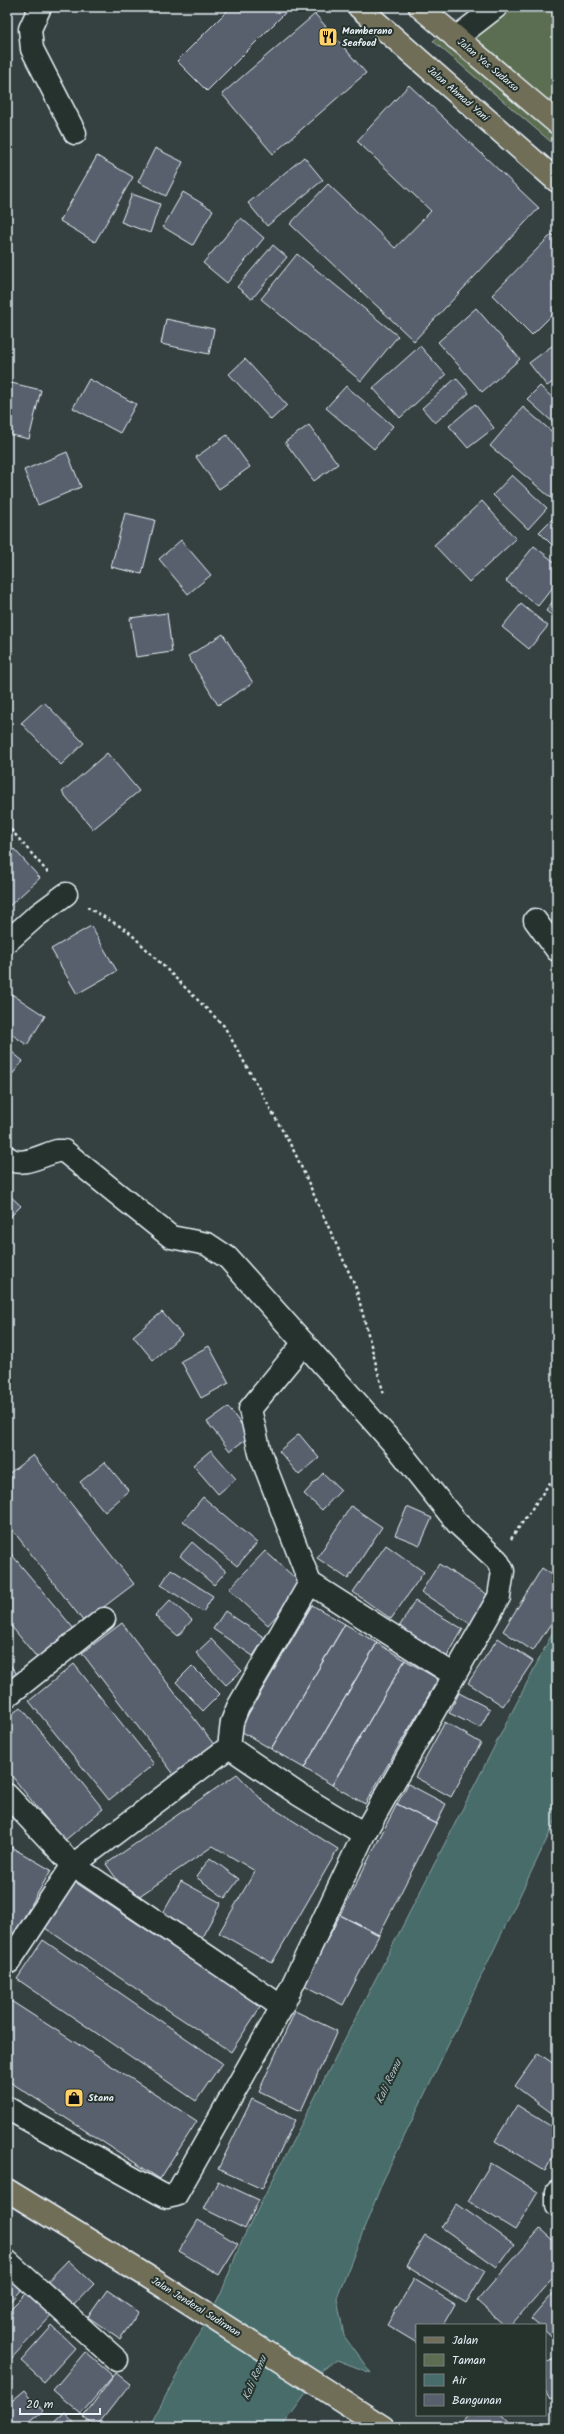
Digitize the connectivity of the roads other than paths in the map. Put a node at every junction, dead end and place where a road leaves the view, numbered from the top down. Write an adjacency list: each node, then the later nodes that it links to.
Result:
1 (40, 7): 7 (street)
2 (359, 7): 8 (main road, Jalan Ahmad Yani)
3 (420, 7): 5 (main road, Jalan Yos Sudarso)
4 (496, 7): 5 (street)
5 (456, 38): 6 (main road, Jalan Yos Sudarso)
6 (557, 123)
7 (75, 133)
8 (557, 179)
9 (66, 894): 11 (street)
10 (535, 920): 12 (street)
11 (7, 942)
12 (557, 950)
13 (7, 1157): 14 (street)
14 (304, 1343): 15 (street); 17 (street)
15 (310, 1582): 17 (street); 19 (street)
16 (104, 1619): 18 (street)
17 (454, 1676): 21 (street)
18 (7, 1696)
19 (229, 1747): 21 (street); 22 (street)
20 (7, 1795): 22 (street)
21 (364, 1834): 24 (street)
22 (73, 1864): 23 (street); 24 (street)
23 (9, 1962)
24 (282, 2007): 25 (street)
25 (7, 2108)
26 (7, 2190): 31 (main road, Jalan Jenderal Sudirman)
27 (557, 2192): 28 (street)
28 (557, 2205)
29 (7, 2261): 30 (street)
30 (117, 2360)
31 (382, 2427)

